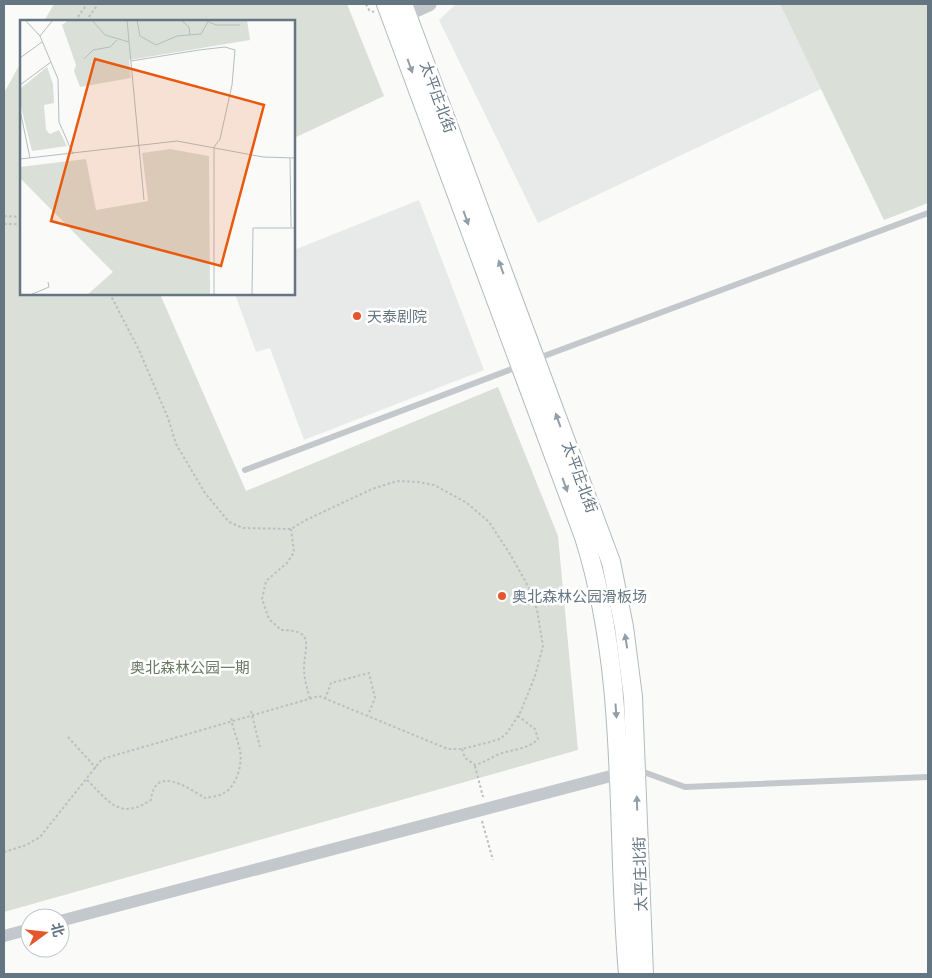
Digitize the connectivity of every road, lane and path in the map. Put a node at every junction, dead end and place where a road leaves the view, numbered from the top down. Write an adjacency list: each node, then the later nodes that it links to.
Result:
1 (88, 4): 6 (path)
2 (98, 4): 7 (path)
3 (386, 4): 5 (main road, 太平庄北街)
4 (429, 4): 5 (street)
5 (401, 13): 14 (main road, 太平庄北街)
6 (76, 20)
7 (87, 20)
8 (928, 212): 14 (lane)
9 (4, 216): 10 (path)
10 (20, 217)
11 (4, 224): 12 (path)
12 (20, 224)
13 (111, 295): 16 (path)
14 (528, 362): 15 (lane); 30 (main road, 太平庄北街)
15 (245, 470)
16 (292, 529): 17 (path); 23 (path)
17 (310, 699): 18 (path); 21 (path)
18 (325, 699): 22 (path); 22 (path)
19 (251, 711): 21 (path)
20 (232, 716): 24 (path)
21 (252, 716): 24 (path); 26 (path)
22 (368, 716): 27 (path)
23 (518, 716): 27 (path); 28 (path)
24 (232, 722): 29 (path); 32 (path)
25 (68, 737): 29 (path)
26 (260, 747)
27 (462, 749): 28 (path)
28 (475, 764): 33 (path)
29 (96, 768): 32 (path)
30 (628, 771): 31 (lane); 33 (street); 39 (main road, 太平庄北街); 40 (main road, 太平庄北街, one-way to 30)
31 (928, 776)
32 (87, 780): 34 (path)
33 (483, 810): 35 (path); 36 (street)
34 (4, 852)
35 (493, 860)
36 (70, 919)
37 (20, 932): 38 (street)
38 (4, 936)
39 (628, 974)
40 (644, 974)

